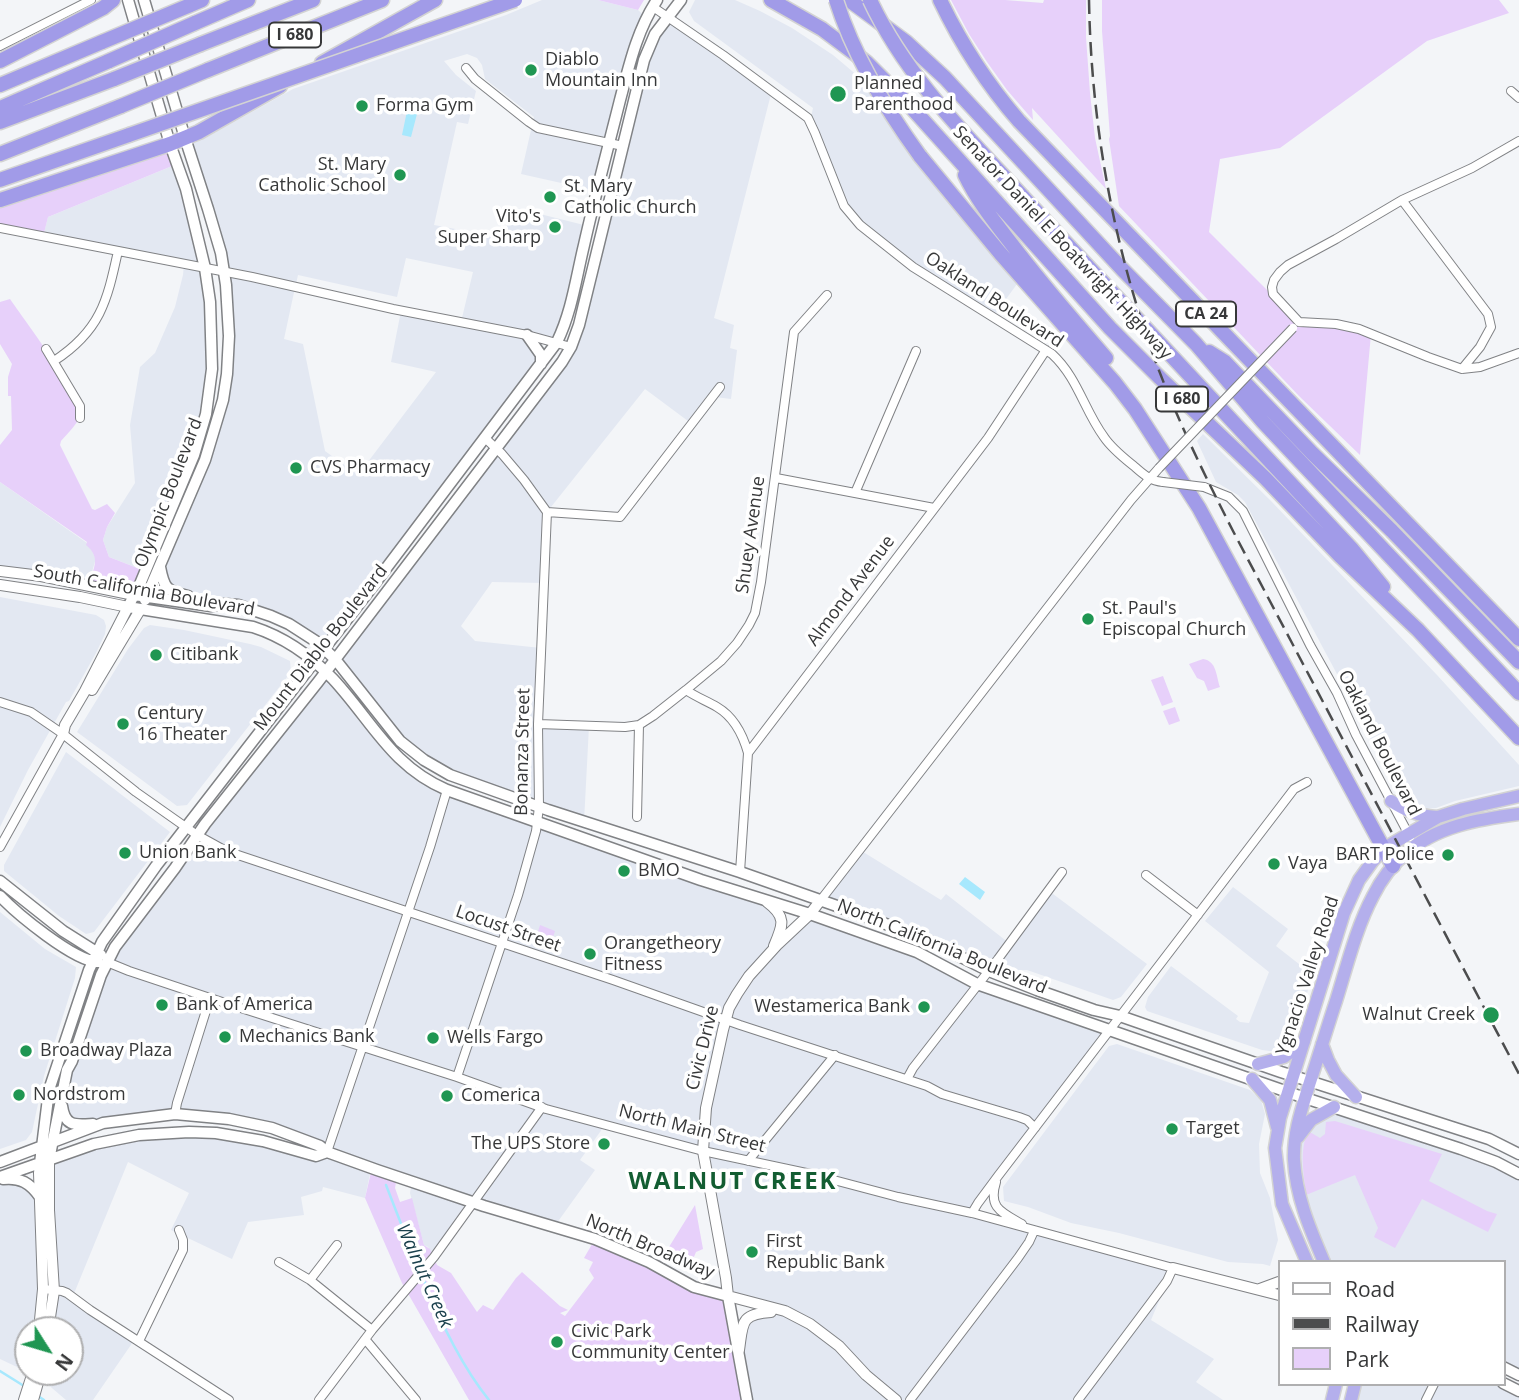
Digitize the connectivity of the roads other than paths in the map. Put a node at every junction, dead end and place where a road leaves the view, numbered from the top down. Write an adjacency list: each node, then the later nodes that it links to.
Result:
1 (91, 0): 19 (street)
2 (113, 0): 20 (highway)
3 (128, 0): 30 (main road, Olympic Boulevard)
4 (144, 0): 27 (main road, Olympic Boulevard)
5 (248, 0): 25 (highway, bridge)
6 (313, 0): 26 (highway, I 680, bridge)
7 (382, 0): 32 (highway, I 680, bridge)
8 (435, 0): 27 (highway)
9 (515, 0): 34 (highway, bridge)
10 (681, 0): 18 (main road, Mount Diablo Boulevard)
11 (771, 0): 33 (highway, Senator Daniel E Boatwright Highway / I 680)
12 (836, 0): 62 (highway, bridge)
13 (849, 0): 45 (highway, Senator Daniel E Boatwright Highway / I 680)
14 (870, 0): 74 (highway, bridge)
15 (940, 0): 72 (highway, CA 24)
16 (195, 3): 22 (highway, bridge)
17 (655, 3): 18 (street, Oakland Boulevard); 29 (main road, Mount Diablo Boulevard)
18 (668, 16): 31 (main road, Mount Diablo Boulevard); 48 (street, Oakland Boulevard)
19 (0, 47)
20 (0, 61)
21 (466, 68): 29 (street)
22 (0, 85)
23 (1511, 91): 24 (street)
24 (1519, 99)
25 (0, 108)
26 (0, 122)
27 (185, 138): 30 (highway); 40 (main road, Olympic Boulevard)
28 (1519, 141): 36 (street)
29 (610, 143): 31 (street); 44 (main road, Mount Diablo Boulevard)
30 (170, 144): 35 (highway); 39 (main road, Olympic Boulevard)
31 (623, 146): 46 (main road, Mount Diablo Boulevard)
32 (0, 155)
33 (957, 158): 62 (highway); 74 (highway, Senator Daniel E Boatwright Highway / I 680)
34 (0, 180)
35 (0, 200)
36 (1402, 200): 42 (street); 53 (street)
37 (0, 228): 38 (street)
38 (118, 251): 39 (street); 51 (street)
39 (205, 268): 40 (street); 67 (main road, Olympic Boulevard)
40 (224, 272): 43 (street); 64 (main road, Olympic Boulevard)
41 (827, 295): 58 (street, Shuey Avenue)
42 (1296, 325): 53 (street); 59 (street, bridge)
43 (527, 335): 44 (street); 52 (main road)
44 (557, 342): 46 (street); 52 (main road, Mount Diablo Boulevard)
45 (1196, 344): 79 (highway); 82 (highway, Senator Daniel E Boatwright Highway / I 680)
46 (571, 346): 57 (main road, Mount Diablo Boulevard)
47 (46, 349): 51 (street)
48 (1046, 350): 59 (street, Oakland Boulevard); 61 (street, Almond Avenue)
49 (916, 351): 60 (street)
50 (1519, 353): 53 (street)
51 (54, 361): 55 (street)
52 (541, 363): 56 (main road, Mount Diablo Boulevard)
53 (1462, 369)
54 (720, 387): 63 (street)
55 (80, 418)
56 (485, 438): 57 (street); 76 (main road, Mount Diablo Boulevard)
57 (496, 447): 63 (street); 77 (main road, Mount Diablo Boulevard)
58 (776, 478): 60 (street); 81 (street, Shuey Avenue)
59 (1149, 478): 92 (street, Oakland Boulevard, bridge); 111 (street)
60 (855, 493): 61 (street)
61 (934, 508): 88 (street, Almond Avenue)
62 (1199, 508): 103 (highway)
63 (547, 512): 84 (street, Bonanza Street)
64 (160, 567): 68 (main road, Olympic Boulevard); 69 (main road)
65 (0, 570): 67 (street, South California Boulevard)
66 (0, 585): 70 (street, South California Boulevard)
67 (134, 595): 68 (main road, South California Boulevard); 70 (main road, Olympic Boulevard)
68 (146, 597): 69 (main road, South California Boulevard); 71 (main road, Olympic Boulevard)
69 (225, 604): 76 (main road, South California Boulevard)
70 (128, 607): 71 (main road, South California Boulevard); 86 (street, Olympic Boulevard)
71 (141, 610): 78 (main road, South California Boulevard); 86 (street, Olympic Boulevard)
72 (1493, 612): 73 (highway); 75 (highway, CA 24)
73 (1519, 626)
74 (1418, 631): 87 (highway, Senator Daniel E Boatwright Highway / I 680)
75 (1519, 639)
76 (324, 648): 77 (main road, North California Boulevard); 78 (main road, Mount Diablo Boulevard)
77 (335, 659): 80 (main road, Mount Diablo Boulevard); 93 (main road, North California Boulevard)
78 (314, 661): 80 (main road, North California Boulevard); 98 (main road, Mount Diablo Boulevard)
79 (1519, 662)
80 (326, 671): 90 (main road, North California Boulevard); 100 (main road, Mount Diablo Boulevard)
81 (686, 690): 85 (street, Shuey Avenue); 88 (street)
82 (1519, 693)
83 (0, 702): 86 (street, Locust Street)
84 (538, 724): 85 (street); 93 (street, Bonanza Street)
85 (639, 724): 95 (street)
86 (63, 734): 98 (street, Locust Street); 102 (street, Olympic Boulevard)
87 (1519, 738)
88 (748, 753): 105 (street)
89 (1307, 782): 114 (street)
90 (447, 790): 97 (main road, North California Boulevard); 112 (street)
91 (1519, 796): 96 (highway, Ygnacio Valley Road)
92 (1391, 801): 96 (highway); 99 (street, Oakland Boulevard)
93 (539, 807): 97 (street, Bonanza Street); 105 (main road, North California Boulevard)
94 (1519, 814): 101 (highway, Ygnacio Valley Road)
95 (637, 817)
96 (1438, 817): 99 (highway, Ygnacio Valley Road)
97 (538, 822): 110 (main road, North California Boulevard); 115 (street, Bonanza Street)
98 (187, 827): 100 (street, Locust Street); 117 (main road, Mount Diablo Boulevard)
99 (1408, 833): 101 (street, Oakland Boulevard); 103 (highway, Ygnacio Valley Road)
100 (197, 835): 112 (street, Locust Street); 118 (main road, Mount Diablo Boulevard)
101 (1415, 845): 104 (highway, Ygnacio Valley Road)
102 (0, 847)
103 (1383, 849): 104 (highway); 125 (highway, Ygnacio Valley Road)
104 (1393, 866): 126 (highway, Ygnacio Valley Road)
105 (740, 872): 111 (main road, North California Boulevard)
106 (1062, 872): 119 (street)
107 (1146, 876): 114 (street)
108 (0, 881): 117 (main road)
109 (0, 896): 117 (main road)
110 (764, 900): 113 (main road, North California Boulevard); 116 (street)
111 (820, 901): 113 (street, Civic Drive); 119 (main road, North California Boulevard)
112 (408, 911): 115 (street, Locust Street); 127 (street)
113 (810, 914): 116 (street, Civic Drive); 120 (main road, North California Boulevard)
114 (1198, 915): 122 (street)
115 (502, 944): 123 (street, Locust Street); 131 (street, Bonanza Street)
116 (770, 954): 123 (street, Civic Drive)
117 (95, 956): 118 (main road); 146 (main road, Mount Diablo Boulevard)
118 (107, 962): 121 (street, North Main Street); 138 (main road, Mount Diablo Boulevard)
119 (989, 971): 120 (street); 122 (main road, North California Boulevard)
120 (977, 984): 124 (main road, North California Boulevard); 132 (street)
121 (210, 998): 127 (street, North Main Street); 141 (street)
122 (1119, 1016): 124 (street); 129 (main road, North California Boulevard)
123 (726, 1020): 128 (street, Locust Street); 147 (street, Civic Drive)
124 (1109, 1030): 133 (main road, North California Boulevard); 143 (street)
125 (1304, 1042): 129 (highway); 130 (highway, Ygnacio Valley Road)
126 (1322, 1044): 134 (highway, Ygnacio Valley Road); 136 (highway)
127 (362, 1046): 131 (street, North Main Street); 148 (street)
128 (835, 1055): 132 (street, Locust Street); 151 (street)
129 (1258, 1064): 130 (main road, North California Boulevard)
130 (1294, 1076): 134 (main road, North California Boulevard); 135 (highway, Ygnacio Valley Road)
131 (457, 1077): 139 (street, North Main Street)
132 (907, 1079): 143 (street, Locust Street)
133 (1252, 1079): 135 (main road, North California Boulevard); 144 (highway)
134 (1311, 1081): 136 (main road, North California Boulevard); 137 (highway, Ygnacio Valley Road)
135 (1289, 1092): 137 (main road, North California Boulevard); 144 (highway, Ygnacio Valley Road)
136 (1356, 1097): 149 (main road, North California Boulevard)
137 (1306, 1098): 140 (main road, North California Boulevard); 145 (highway, Ygnacio Valley Road)
138 (61, 1100): 142 (main road); 146 (main road, Mount Diablo Boulevard)
139 (542, 1107): 147 (street, North Main Street); 157 (street)
140 (1335, 1107): 145 (highway); 153 (main road, North California Boulevard)
141 (175, 1114): 142 (main road, North Broadway); 148 (main road, North Broadway)
142 (103, 1123): 146 (main road, North Broadway)
143 (1035, 1128): 154 (street)
144 (1278, 1130): 162 (highway, Ygnacio Valley Road)
145 (1296, 1140): 165 (highway, Ygnacio Valley Road)
146 (47, 1144): 150 (main road, Mount Diablo Boulevard); 152 (main road, North Broadway)
147 (703, 1151): 151 (street, North Main Street); 174 (street, Civic Drive)
148 (327, 1152): 150 (main road, North Broadway); 157 (main road, North Broadway)
149 (1519, 1154)
150 (44, 1161): 155 (main road, North Broadway); 156 (street, Mount Diablo Boulevard); 172 (street, Mount Diablo Boulevard)
151 (748, 1161): 158 (street, North Main Street)
152 (0, 1162)
153 (1519, 1174)
154 (998, 1176): 158 (street); 160 (street)
155 (0, 1179): 156 (main road)
156 (40, 1197): 170 (street, Mount Diablo Boulevard)
157 (475, 1202): 174 (main road, North Broadway); 178 (street)
158 (972, 1213): 160 (street, North Main Street)
159 (179, 1230): 180 (street)
160 (1034, 1231): 167 (street, North Main Street); 187 (street)
161 (337, 1245): 168 (street)
162 (1300, 1247): 163 (street); 164 (highway, Ygnacio Valley Road)
163 (1300, 1260)
164 (1306, 1260)
165 (1323, 1260)
166 (279, 1262): 168 (street)
167 (1173, 1268): 171 (street, North Main Street); 188 (street)
168 (310, 1280): 178 (street)
169 (1278, 1282): 171 (street)
170 (43, 1289): 172 (street); 176 (street, Mount Diablo Boulevard)
171 (1257, 1290): 173 (street, North Main Street)
172 (54, 1291): 177 (street, Mount Diablo Boulevard); 180 (street)
173 (1278, 1295)
174 (728, 1296): 175 (street, North Broadway); 181 (main road, Civic Drive)
175 (785, 1311): 181 (street); 186 (street, North Broadway)
176 (40, 1316)
177 (50, 1316)
178 (372, 1330): 179 (street)
179 (365, 1339): 183 (street); 184 (street)
180 (139, 1341): 182 (street)
181 (739, 1354): 185 (main road, Civic Drive)
182 (229, 1400)
183 (319, 1400)
184 (416, 1400)
185 (747, 1400)
186 (896, 1400)
187 (910, 1400)
188 (1078, 1400)

